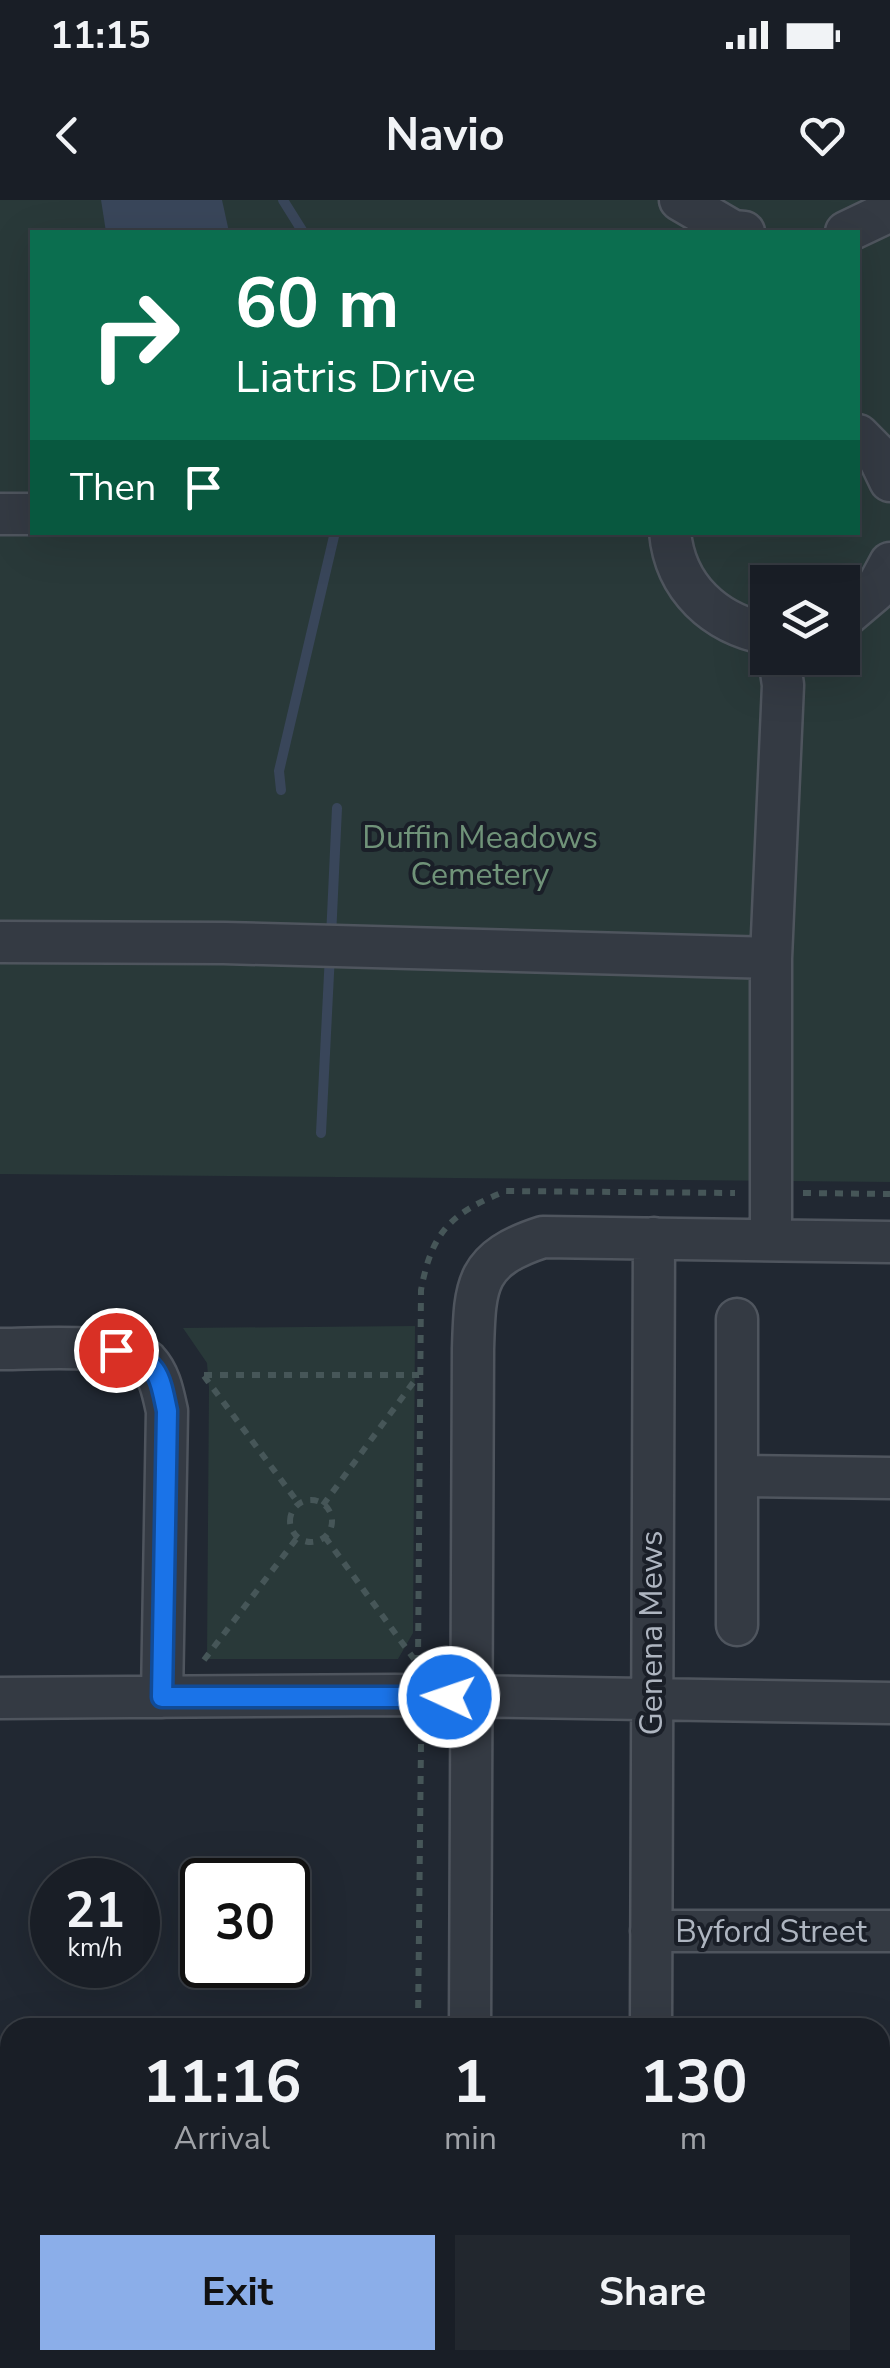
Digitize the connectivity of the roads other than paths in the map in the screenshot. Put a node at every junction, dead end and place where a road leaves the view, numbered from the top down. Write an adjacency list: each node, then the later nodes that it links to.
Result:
1 (680, 200): 3 (street)
2 (890, 211): 4 (street)
3 (733, 230)
4 (850, 230)
5 (860, 437): 6 (street)
6 (890, 481)
7 (0, 514): 8 (street)
8 (30, 514)
9 (670, 535): 12 (street)
10 (890, 563): 11 (street)
11 (860, 604)
12 (750, 631)
13 (781, 675): 15 (street)
14 (0, 942): 15 (street)
15 (770, 958): 17 (street)
16 (654, 1238): 17 (street); 26 (street); 27 (street, Genena Mews)
17 (771, 1240): 18 (street)
18 (890, 1242)
19 (737, 1319): 21 (street)
20 (0, 1349): 24 (street)
21 (737, 1476): 22 (street); 23 (street)
22 (890, 1478)
23 (736, 1624)
24 (162, 1697): 25 (street); 26 (street)
25 (0, 1698)
26 (474, 1698): 27 (street); 31 (street)
27 (651, 1700): 28 (street); 29 (street, Genena Mews)
28 (890, 1702)
29 (651, 1930): 30 (street, Byford Street); 32 (street, Genena Mews)
30 (890, 1931)
31 (470, 2018)
32 (650, 2018)

